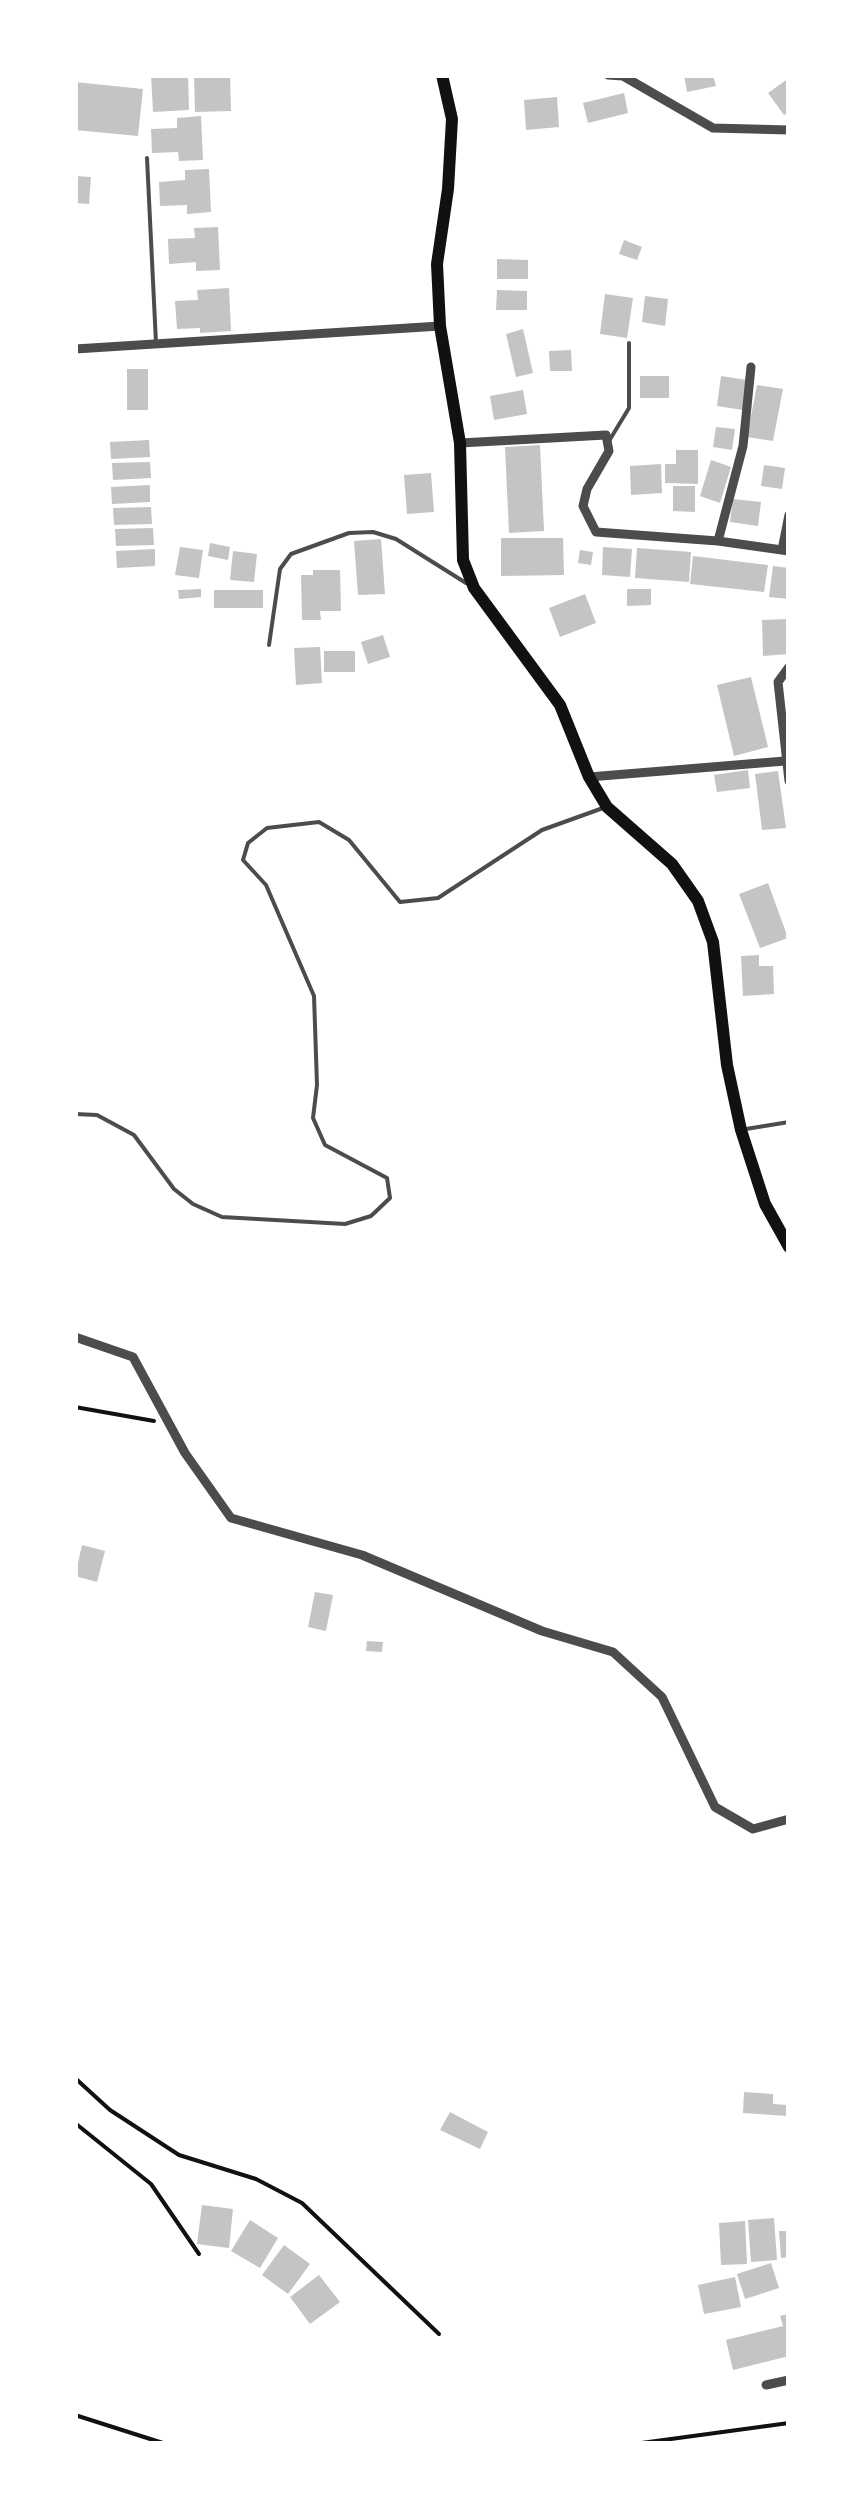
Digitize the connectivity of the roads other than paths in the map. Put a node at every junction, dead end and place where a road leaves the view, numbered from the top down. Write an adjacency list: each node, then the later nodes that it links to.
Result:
1 (442, 75): 5 (main road)
2 (608, 75): 3 (street)
3 (789, 130)
4 (147, 158): 6 (lane)
5 (440, 326): 6 (street); 11 (main road)
6 (156, 343): 8 (street)
7 (630, 343): 10 (lane)
8 (75, 348)
9 (751, 367): 13 (street)
10 (609, 441): 11 (street); 13 (street)
11 (460, 443): 15 (main road)
12 (789, 515): 14 (street)
13 (718, 541): 14 (street)
14 (785, 550)
15 (474, 588): 16 (lane); 19 (main road)
16 (269, 645)
17 (789, 667): 18 (street)
18 (785, 761): 19 (street); 20 (street)
19 (590, 777): 21 (main road)
20 (789, 781)
21 (607, 807): 22 (lane); 24 (main road)
22 (75, 1114)
23 (789, 1122): 24 (lane)
24 (741, 1130): 25 (main road)
25 (789, 1247)
26 (75, 1337): 27 (street)
27 (789, 1820)
28 (789, 2380): 29 (street)
29 (766, 2384)

